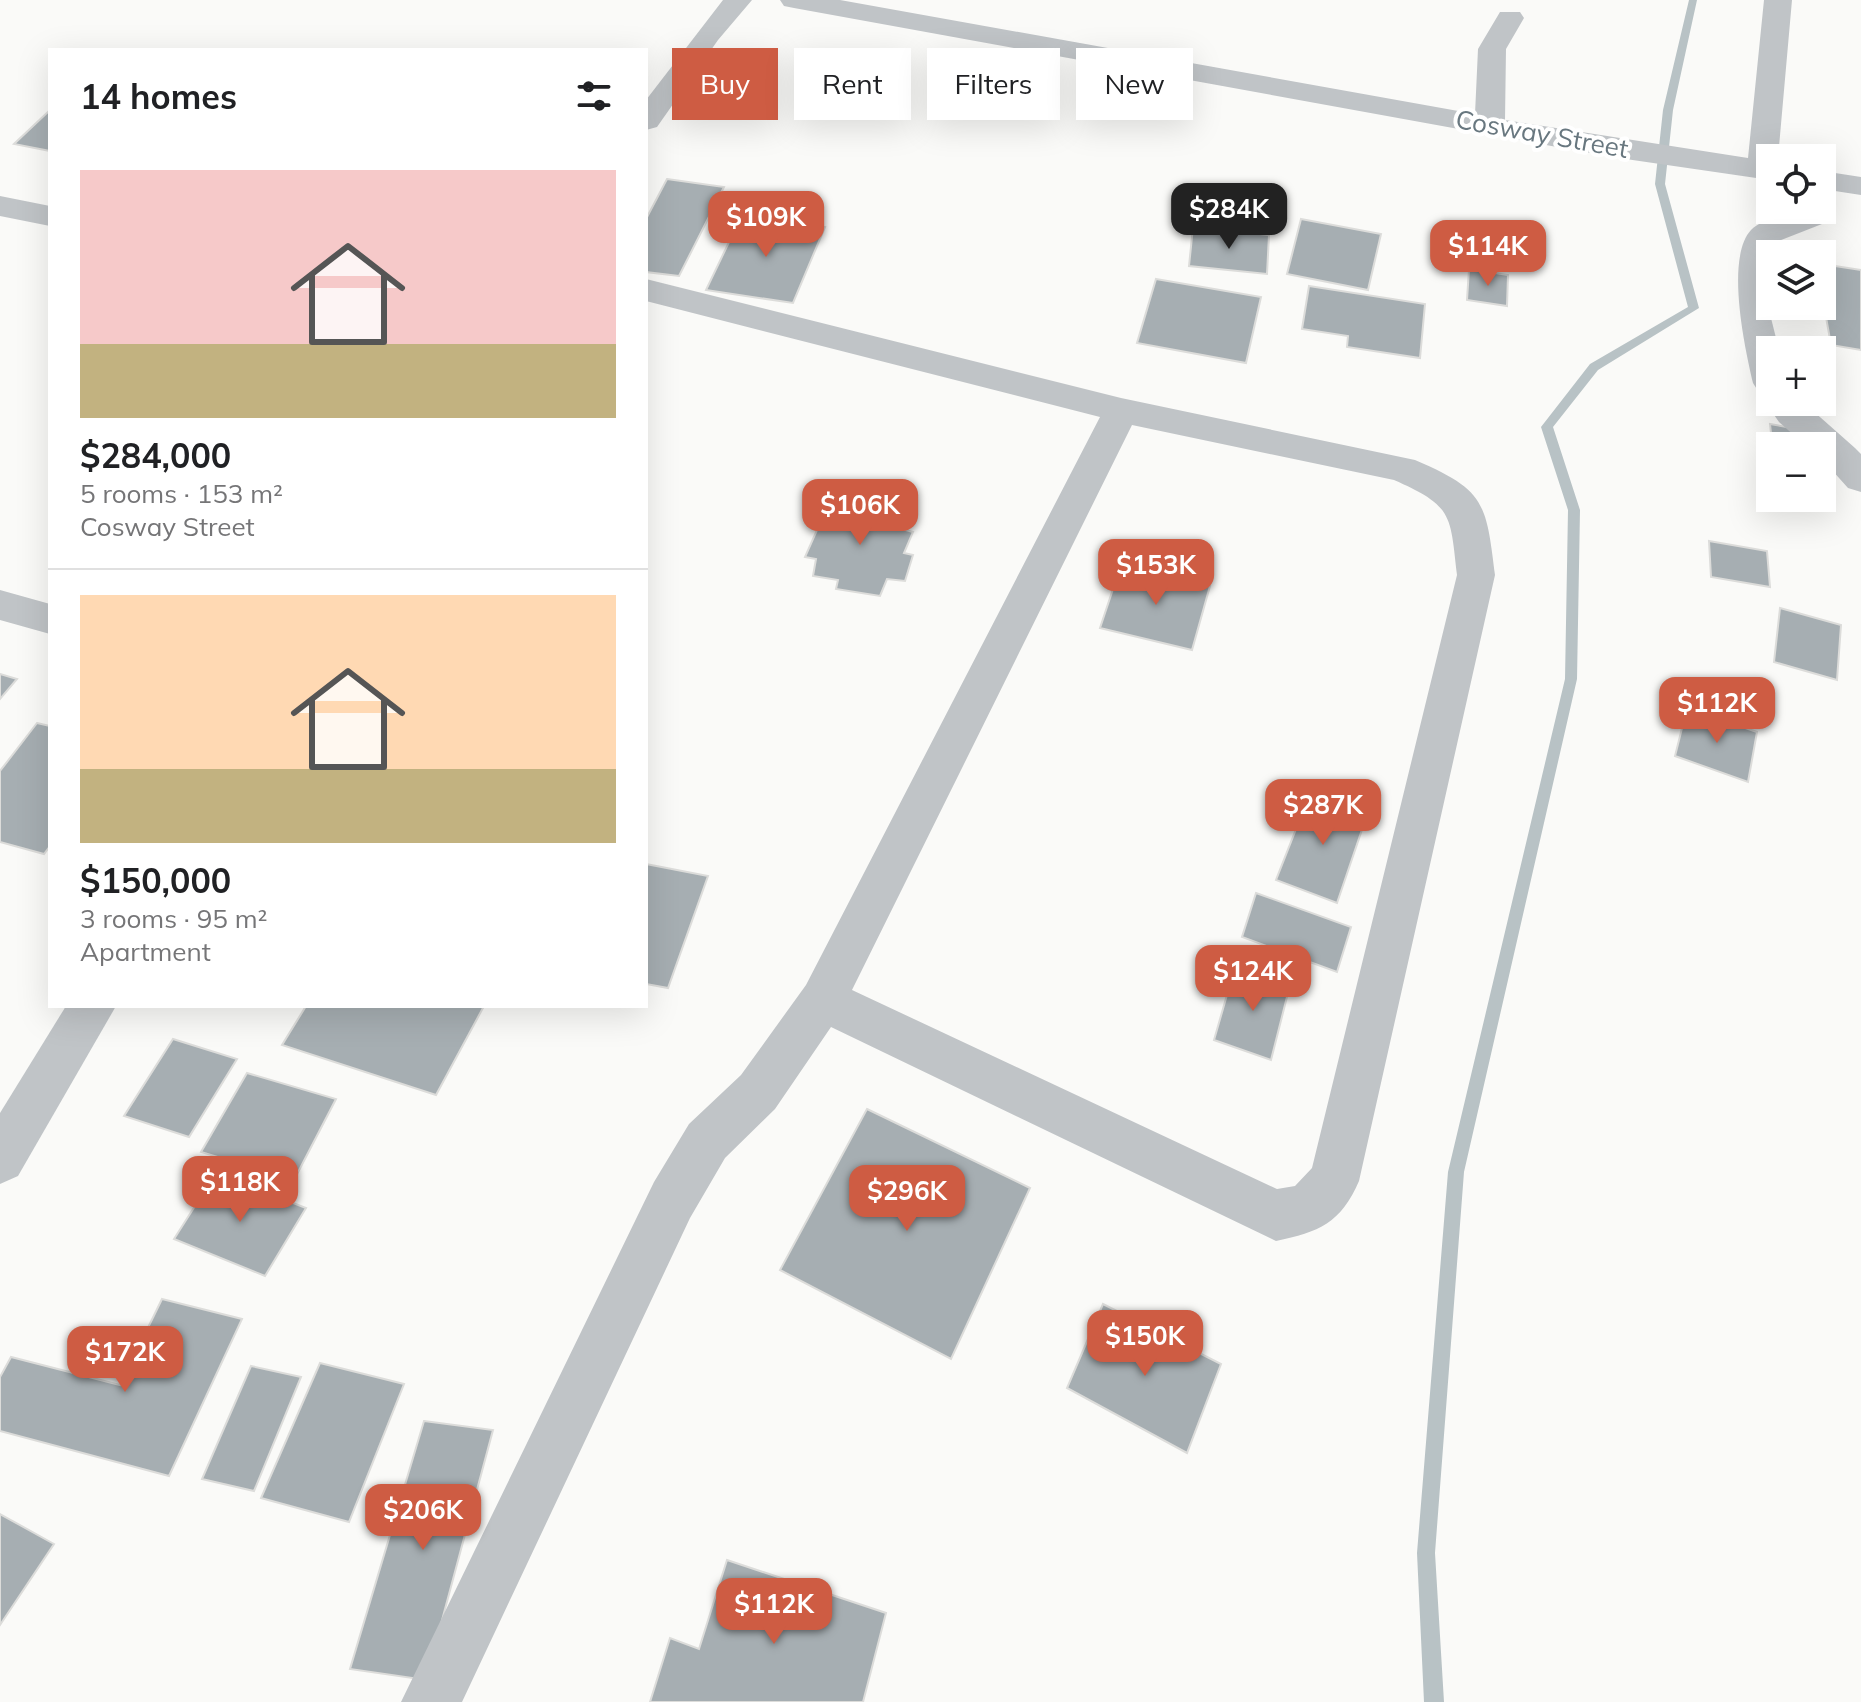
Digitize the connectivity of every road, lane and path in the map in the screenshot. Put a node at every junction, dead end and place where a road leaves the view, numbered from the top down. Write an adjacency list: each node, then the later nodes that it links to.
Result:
1 (738, 0): 5 (street)
2 (794, 0): 6 (street, Cosway Street)
3 (1778, 0): 7 (street)
4 (1510, 18): 6 (street)
5 (648, 118)
6 (1490, 126): 8 (street, Cosway Street)
7 (1762, 144)
8 (1756, 170)
9 (1836, 182): 10 (street)
10 (1861, 186)
11 (0, 206): 12 (street)
12 (48, 216)
13 (1793, 224): 15 (street)
14 (648, 291): 16 (street)
15 (1758, 336)
16 (1121, 410): 21 (street); 21 (street)
17 (1793, 416): 18 (street)
18 (1861, 479)
19 (0, 605): 20 (street)
20 (48, 618)
21 (823, 1000): 24 (street)
22 (91, 1008): 23 (street)
23 (0, 1159)
24 (431, 1702)

